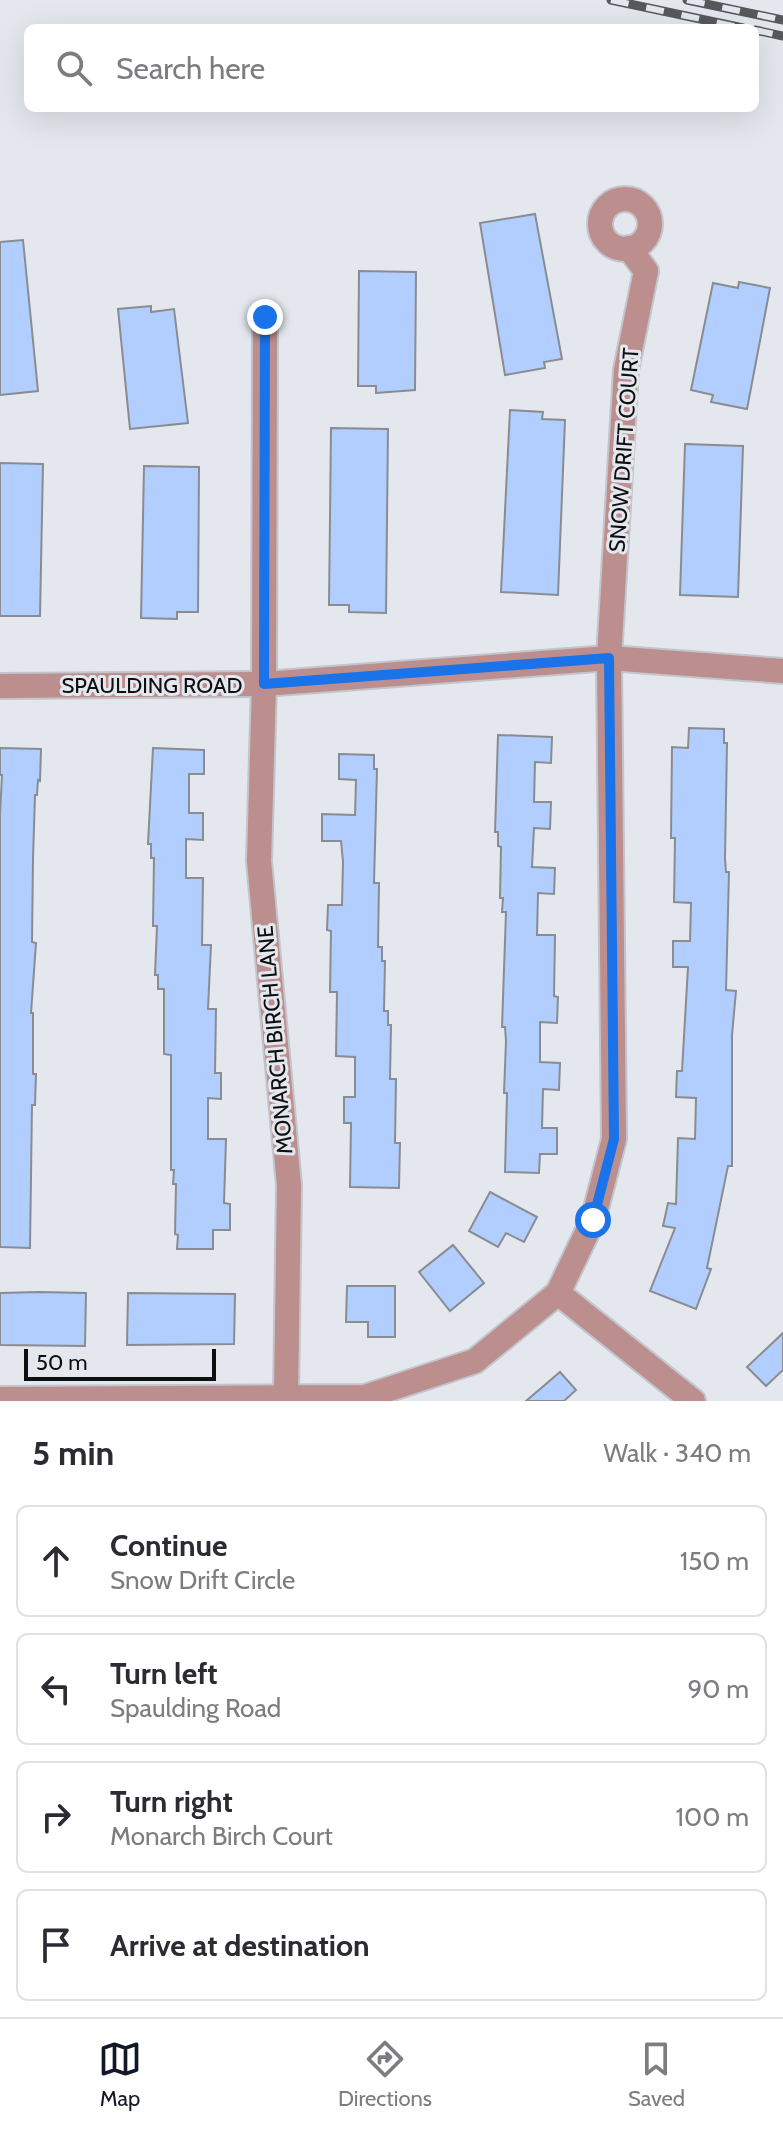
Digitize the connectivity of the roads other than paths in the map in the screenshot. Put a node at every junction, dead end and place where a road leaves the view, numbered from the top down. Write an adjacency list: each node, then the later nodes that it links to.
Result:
1 (629, 248): 3 (street, SNOW DRIFT COURT)
2 (265, 317): 5 (street, MONARCH BIRCH LANE)
3 (609, 658): 4 (street, SPAULDING ROAD); 5 (street, SPAULDING ROAD); 7 (street, SNOW DRIFT COURT)
4 (783, 671)
5 (264, 684): 6 (street, SPAULDING ROAD); 8 (street, MONARCH BIRCH LANE)
6 (0, 686)
7 (558, 1293): 8 (street); 10 (street)
8 (286, 1396): 9 (street)
9 (0, 1399)
10 (693, 1401)

